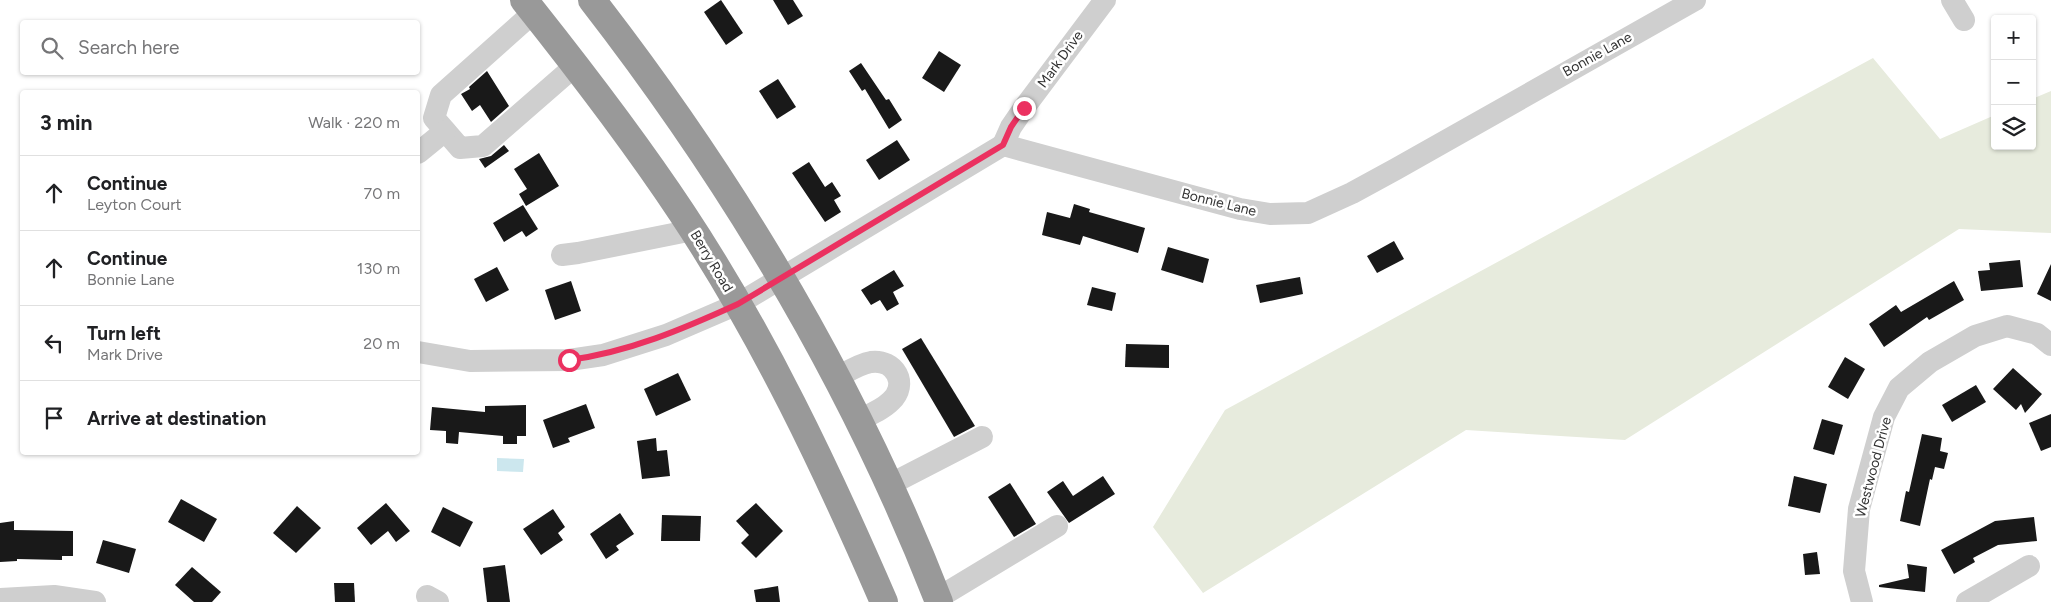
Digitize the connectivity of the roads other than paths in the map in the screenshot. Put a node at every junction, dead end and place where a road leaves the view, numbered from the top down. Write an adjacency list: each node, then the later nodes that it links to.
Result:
1 (592, 0): 13 (highway)
2 (1105, 0): 9 (street, Mark Drive)
3 (1695, 0): 9 (street, Bonnie Lane)
4 (1952, 0): 6 (street)
5 (529, 6): 7 (highway, Berry Road); 8 (street)
6 (1964, 20)
7 (576, 65): 8 (street); 11 (highway, Berry Road)
8 (445, 131): 10 (street)
9 (1003, 145): 13 (street)
10 (420, 151)
11 (693, 230): 12 (street); 14 (highway, Berry Road)
12 (562, 254)
13 (781, 278): 14 (street); 17 (highway)
14 (738, 304): 16 (street); 26 (highway, Berry Road)
15 (2051, 345): 27 (street, Westwood Drive)
16 (420, 352)
17 (836, 378): 18 (highway); 18 (street)
18 (858, 420): 20 (highway)
19 (982, 437): 20 (street)
20 (889, 485): 24 (highway)
21 (1057, 526): 24 (street)
22 (2030, 566): 28 (street)
23 (0, 599): 25 (street)
24 (939, 600)
25 (92, 601)
26 (884, 602)
27 (1862, 602)
28 (1967, 602)

